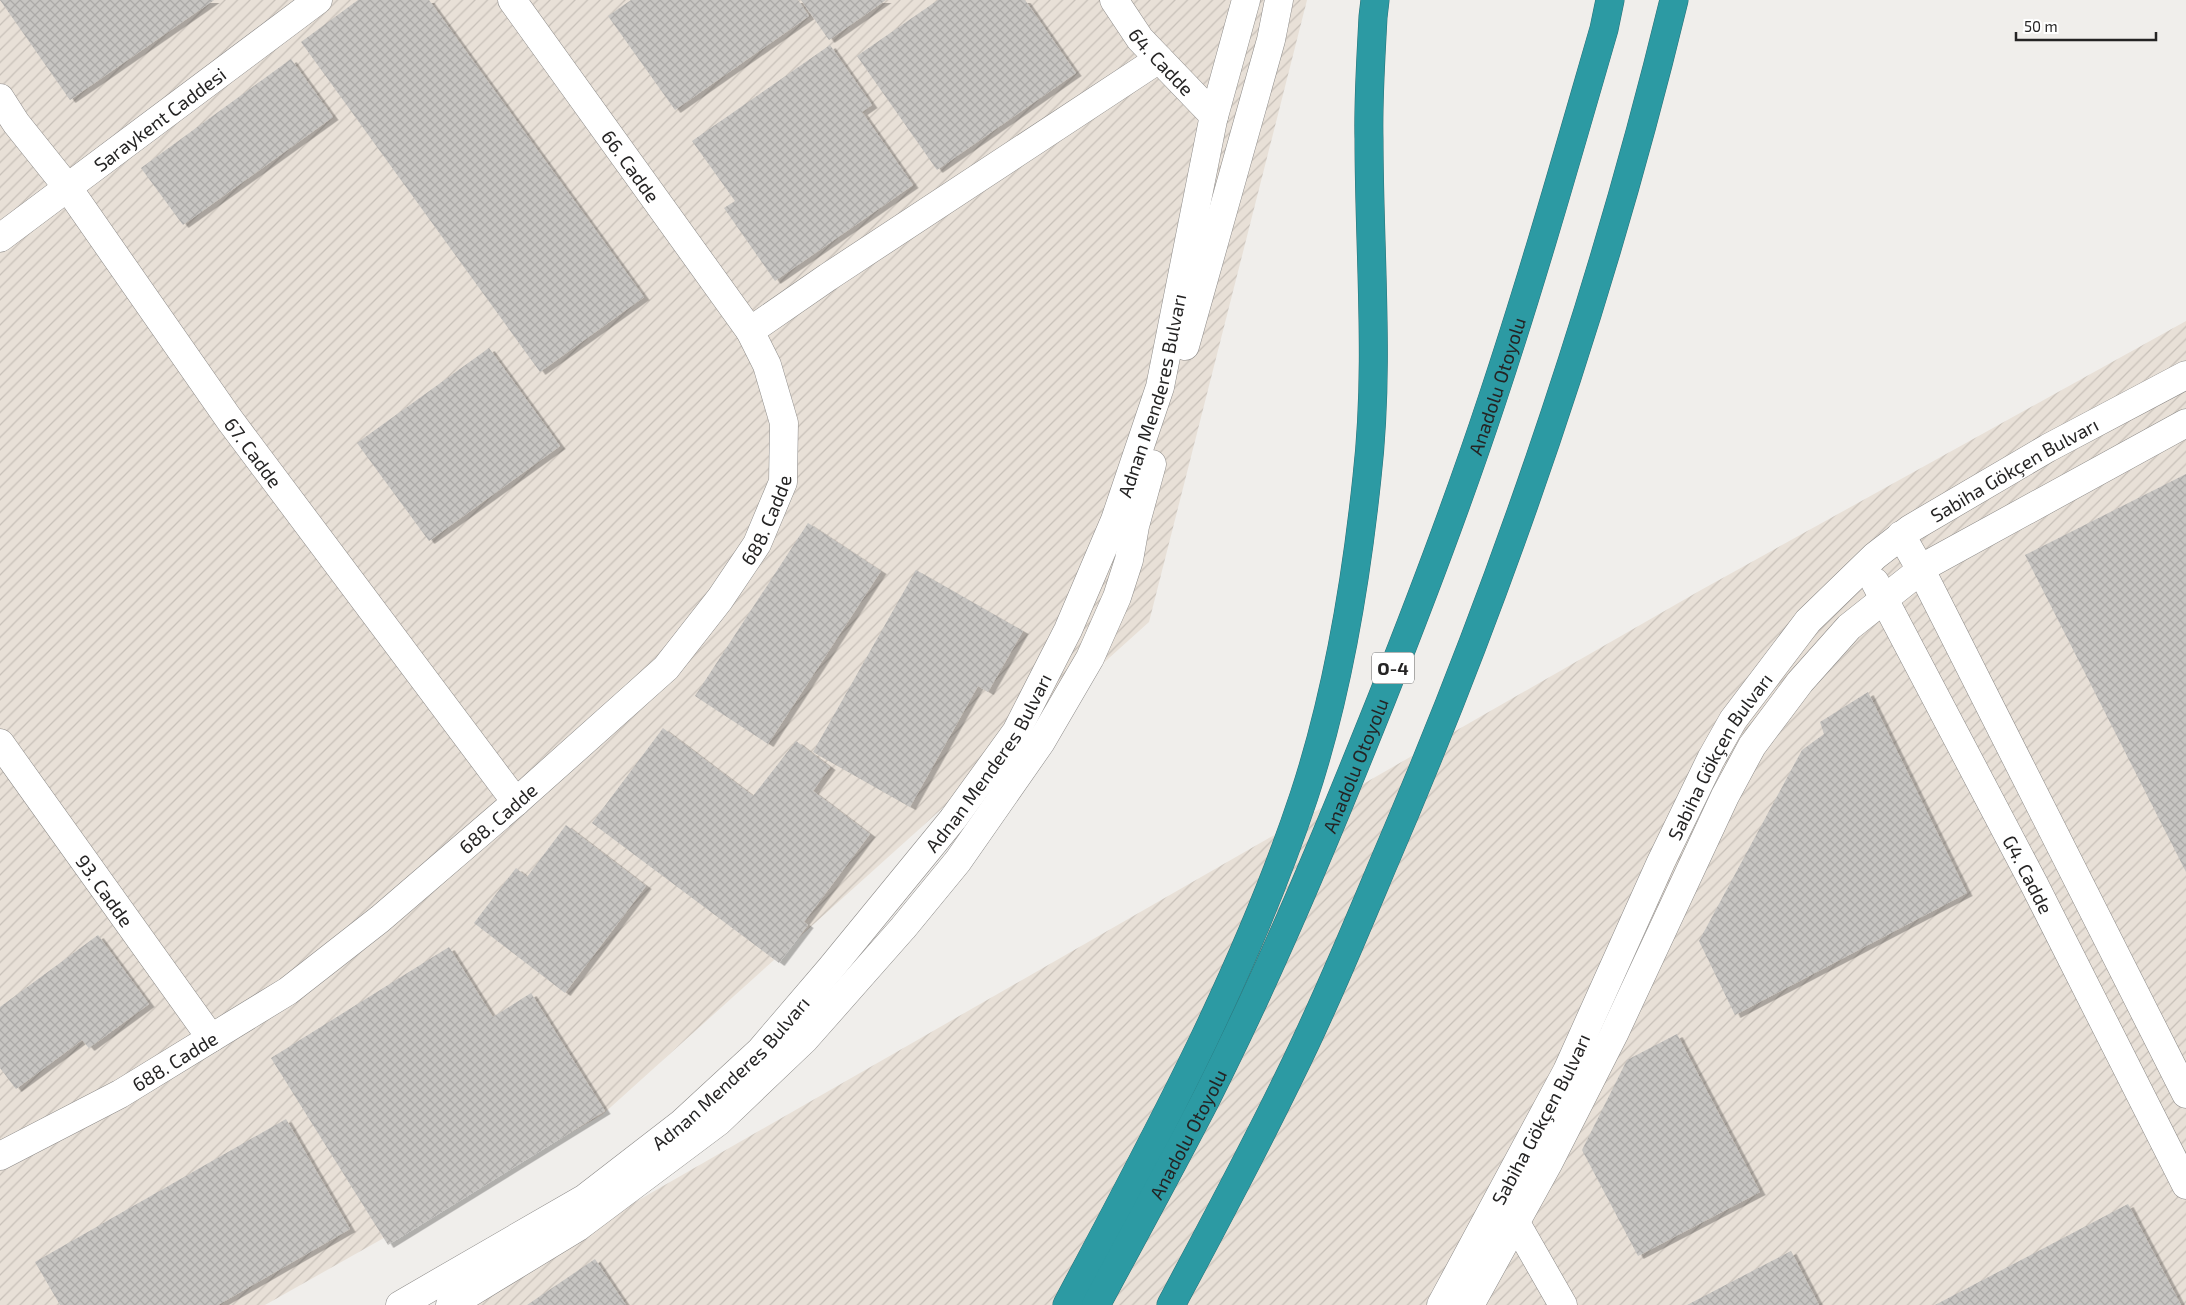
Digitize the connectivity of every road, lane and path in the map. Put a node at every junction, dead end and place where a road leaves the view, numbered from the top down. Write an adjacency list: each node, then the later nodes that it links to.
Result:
1 (318, 0): 12 (street, Saraykent Caddesi)
2 (512, 0): 14 (street, 66. Cadde)
3 (1114, 0): 9 (street, 64. Cadde)
4 (1246, 0): 11 (street, Adnan Menderes Bulvarı)
5 (1280, 0): 29 (street)
6 (1376, 0): 30 (highway)
7 (1610, 0): 31 (highway, Anadolu Otoyolu / O-4)
8 (1674, 0): 32 (highway)
9 (1159, 59): 11 (street, 64. Cadde); 14 (street)
10 (0, 98): 12 (street, 67. Cadde)
11 (1214, 116): 28 (street, Adnan Menderes Bulvarı)
12 (68, 188): 13 (street, Saraykent Caddesi); 22 (street, 67. Cadde)
13 (0, 238)
14 (750, 331): 22 (street, 688. Cadde)
15 (2186, 375): 17 (street, Sabiha Gökçen Bulvarı)
16 (2186, 423): 19 (street, Sabiha Gökçen Bulvarı)
17 (1901, 535): 18 (street, Sabiha Gökçen Bulvarı); 19 (street)
18 (1865, 566): 20 (street, G4. Cadde); 27 (street, Sabiha Gökçen Bulvarı)
19 (1921, 570): 20 (street, Sabiha Gökçen Bulvarı); 24 (street)
20 (1884, 598): 26 (street, G4. Cadde); 27 (street, Sabiha Gökçen Bulvarı)
21 (0, 743): 23 (street, 93. Cadde)
22 (516, 802): 23 (street, 688. Cadde)
23 (211, 1038): 25 (street, 688. Cadde)
24 (2186, 1094)
25 (0, 1156)
26 (2186, 1185)
27 (1505, 1216): 33 (street, Sabiha Gökçen Bulvarı); 34 (street, Sabiha Gökçen Bulvarı); 35 (street)
28 (400, 1305)
29 (450, 1305)
30 (1067, 1305)
31 (1096, 1305)
32 (1171, 1305)
33 (1441, 1305)
34 (1470, 1305)
35 (1563, 1305)

